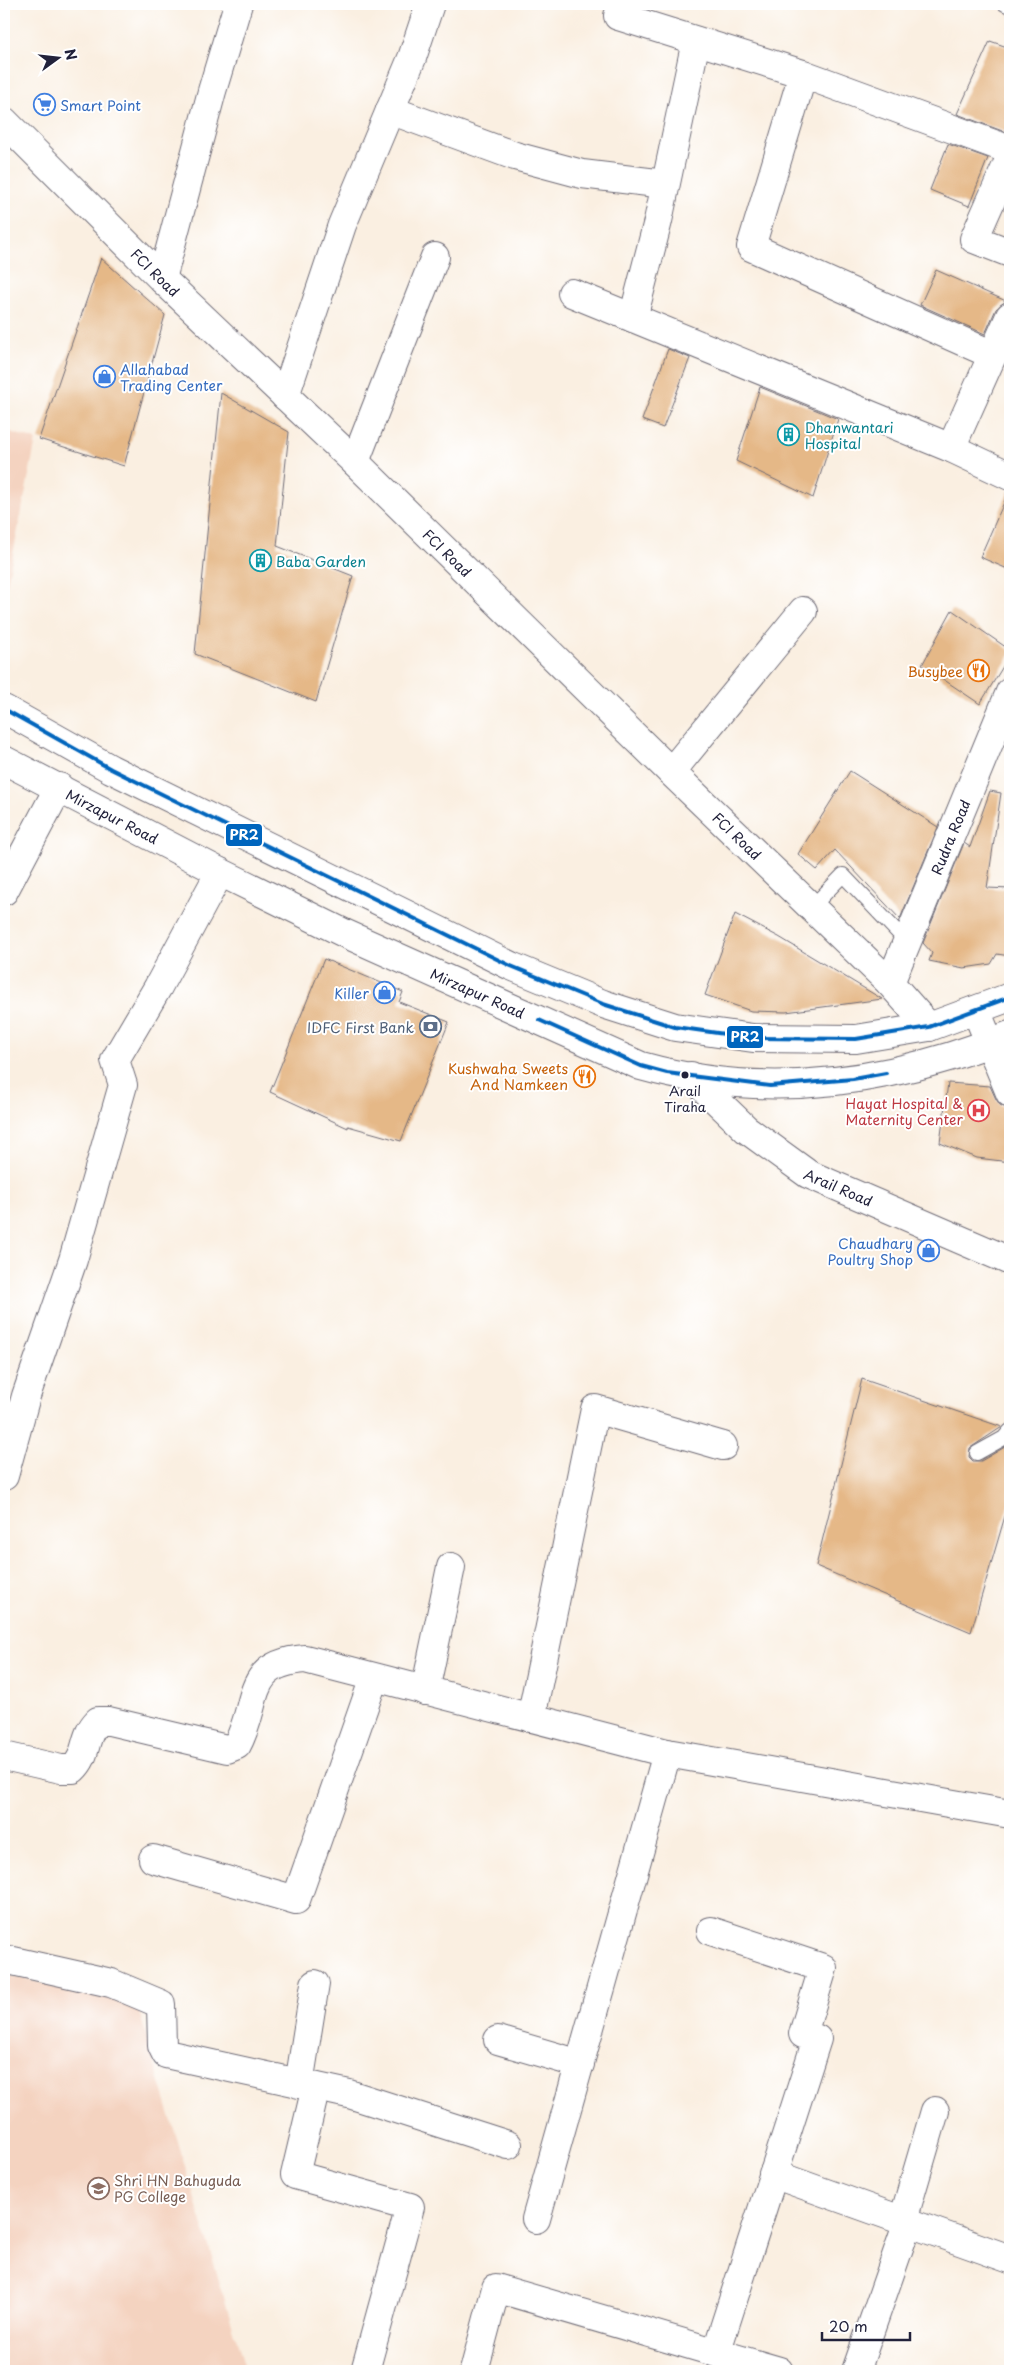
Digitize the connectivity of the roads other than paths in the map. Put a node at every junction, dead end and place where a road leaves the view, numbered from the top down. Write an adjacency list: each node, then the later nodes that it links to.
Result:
1 (238, 4): 15 (main road)
2 (430, 4): 8 (main road)
3 (1005, 4): 4 (lane)
4 (1010, 6)
5 (618, 16): 6 (main road)
6 (696, 40): 7 (main road); 12 (main road)
7 (803, 74): 10 (main road); 19 (main road)
8 (390, 110): 12 (main road); 20 (main road)
9 (4, 121): 15 (main road, FCI Road)
10 (1010, 150)
11 (1010, 158): 13 (main road)
12 (665, 184): 18 (main road)
13 (1010, 253)
14 (435, 257): 22 (main road)
15 (162, 279): 20 (main road, FCI Road)
16 (572, 293): 18 (main road)
17 (1010, 316): 19 (main road)
18 (633, 318): 21 (main road)
19 (993, 355): 21 (main road)
20 (285, 396): 22 (main road, FCI Road)
21 (951, 448): 23 (main road)
22 (355, 462): 28 (main road, FCI Road)
23 (1010, 476)
24 (803, 611): 28 (main road)
25 (1010, 692): 33 (main road, Rudra Road)
26 (4, 709): 37 (main road)
27 (4, 760): 29 (main road, Mirzapur Road)
28 (671, 772): 32 (main road, FCI Road)
29 (59, 787): 30 (main road, Mirzapur Road); 31 (main road)
30 (220, 872): 39 (main road, Mirzapur Road); 45 (main road)
31 (4, 891)
32 (811, 908): 33 (lane); 34 (main road, FCI Road)
33 (907, 942): 34 (main road, Rudra Road)
34 (890, 983): 37 (main road, FCI Road)
35 (1010, 997): 36 (main road)
36 (976, 1010): 37 (main road); 38 (main road)
37 (929, 1027)
38 (1000, 1039): 39 (main road, Mirzapur Road); 40 (main road)
39 (691, 1076): 41 (main road, Arail Road)
40 (1010, 1093)
41 (1010, 1260)
42 (1010, 1431): 44 (lane)
43 (723, 1446): 49 (main road)
44 (977, 1454)
45 (4, 1476)
46 (451, 1567): 48 (main road)
47 (374, 1678): 48 (main road); 51 (main road); 53 (main road)
48 (425, 1691): 49 (main road)
49 (531, 1718): 50 (main road)
50 (667, 1753): 52 (main road); 58 (main road)
51 (4, 1756)
52 (1010, 1814)
53 (153, 1859)
54 (711, 1931): 62 (main road)
55 (4, 1959): 59 (main road)
56 (315, 1984): 59 (main road)
57 (498, 2040): 58 (main road)
58 (580, 2064): 63 (main road)
59 (308, 2086): 61 (main road); 67 (main road)
60 (935, 2111): 64 (main road)
61 (508, 2145)
62 (773, 2174): 64 (main road); 66 (main road)
63 (536, 2219)
64 (905, 2221): 65 (main road); 70 (main road)
65 (1010, 2259)
66 (716, 2353): 68 (main road); 69 (main road)
67 (365, 2371)
68 (474, 2371)
69 (779, 2371)
70 (856, 2371)

